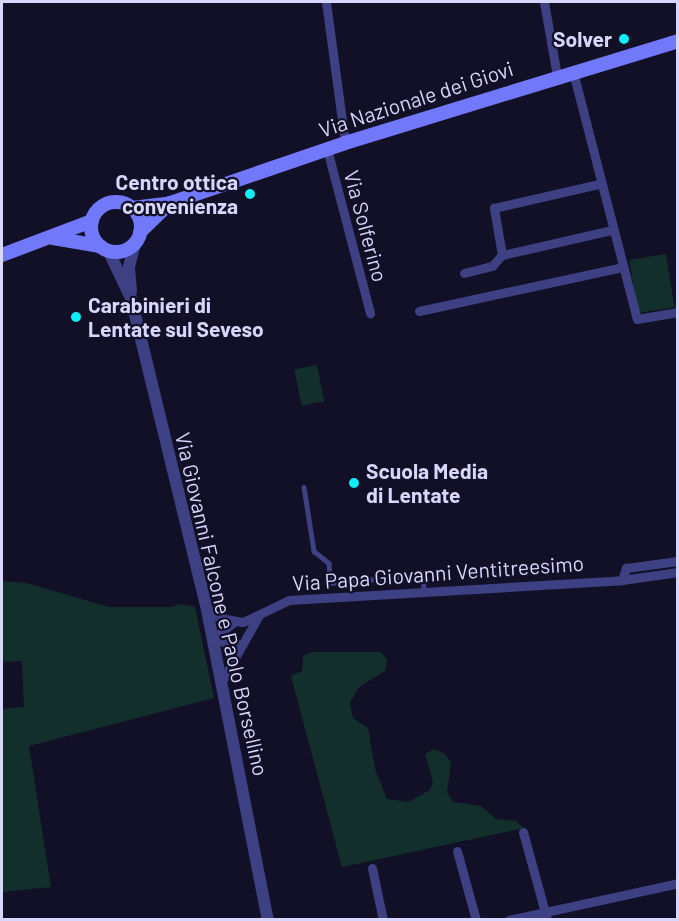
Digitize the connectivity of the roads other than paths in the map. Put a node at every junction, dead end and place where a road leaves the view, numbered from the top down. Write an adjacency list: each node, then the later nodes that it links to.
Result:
1 (326, 2): 6 (street)
2 (544, 2): 5 (street)
3 (678, 41): 4 (main road, Via Nazionale dei Giovi)
4 (573, 72): 5 (main road, Via Nazionale dei Giovi); 8 (street)
5 (557, 76): 6 (main road, Via Nazionale dei Giovi)
6 (345, 143): 7 (main road, Via Nazionale dei Giovi)
7 (327, 149): 9 (main road, Via Nazionale dei Giovi); 23 (street, Via Solferino)
8 (599, 184): 12 (street); 17 (street)
9 (170, 203): 10 (main road, Via Nazionale dei Giovi); 13 (main road, Via Nazionale dei Giovi)
10 (132, 208): 11 (main road); 13 (main road)
11 (92, 221): 14 (main road); 15 (main road)
12 (612, 230): 17 (street); 18 (street)
13 (138, 237): 15 (main road); 20 (street)
14 (53, 238): 15 (main road); 16 (main road)
15 (104, 248): 20 (street)
16 (2, 255)
17 (502, 255): 19 (street)
18 (622, 267): 21 (street); 22 (street)
19 (464, 273)
20 (131, 298): 29 (street, Via Giovanni Falcone e Paolo Borsellino)
21 (419, 311)
22 (678, 312)
23 (370, 313)
24 (304, 488): 28 (lane)
25 (678, 561): 27 (street)
26 (678, 572): 27 (street, Via Papa Giovanni Ventitreesimo)
27 (622, 580): 28 (street, Via Papa Giovanni Ventitreesimo)
28 (424, 590): 30 (street, Via Papa Giovanni Ventitreesimo)
29 (207, 610): 31 (street); 32 (street, Via Giovanni Falcone e Paolo Borsellino)
30 (259, 615): 31 (street, Via Papa Giovanni Ventitreesimo); 33 (street)
31 (233, 623): 32 (street, Via Papa Giovanni Ventitreesimo)
32 (214, 638): 33 (street); 34 (street, Via Giovanni Falcone e Paolo Borsellino)
33 (242, 644): 34 (street)
34 (222, 681): 40 (street, Via Giovanni Falcone e Paolo Borsellino)
35 (523, 832): 39 (street)
36 (457, 851): 42 (street)
37 (372, 868): 41 (street)
38 (678, 883): 39 (street)
39 (546, 916): 43 (street)
40 (268, 920)
41 (383, 920)
42 (476, 920)
43 (509, 920)

